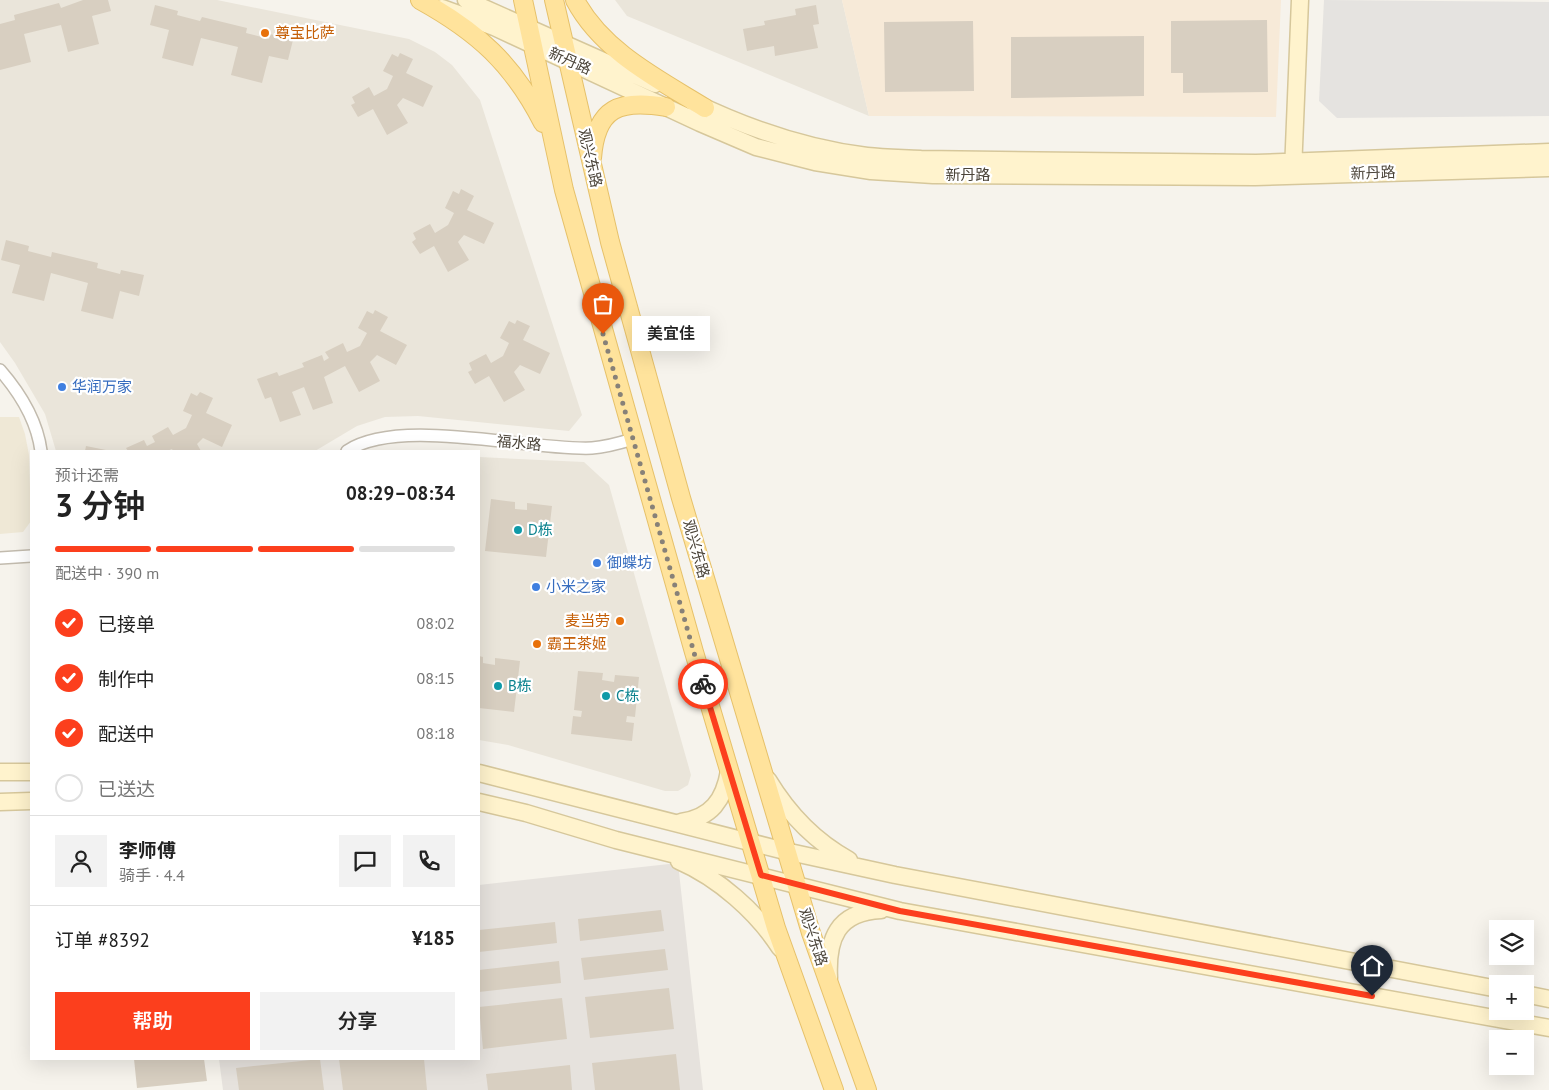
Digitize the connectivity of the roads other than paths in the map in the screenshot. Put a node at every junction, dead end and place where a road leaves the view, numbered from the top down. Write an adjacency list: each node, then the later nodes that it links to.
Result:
1 (420, 0): 9 (street, 新丹路); 13 (main road)
2 (466, 0): 7 (street, 新丹路)
3 (523, 0): 7 (main road, 观兴东路)
4 (554, 0): 8 (main road, 观兴东路)
5 (575, 0): 12 (main road)
6 (1300, 0): 16 (street)
7 (528, 27): 8 (street, 新丹路); 9 (main road, 观兴东路)
8 (563, 42): 10 (main road, 观兴东路); 12 (street, 新丹路)
9 (532, 44): 10 (street, 新丹路); 13 (main road, 观兴东路)
10 (567, 60): 11 (street, 新丹路); 15 (main road, 观兴东路)
11 (666, 107): 15 (main road); 16 (street, 新丹路)
12 (705, 108): 16 (street, 新丹路)
13 (554, 143): 19 (main road, 观兴东路)
14 (1549, 152): 16 (street, 新丹路)
15 (592, 166): 24 (main road, 观兴东路)
16 (1293, 168): 17 (street, 新丹路)
17 (1549, 168)
18 (0, 370): 20 (street)
19 (633, 439): 21 (street, 福水路); 25 (main road, 观兴东路)
20 (42, 450)
21 (350, 450)
22 (30, 556): 23 (street)
23 (0, 558)
24 (760, 766): 35 (main road, 观兴东路); 36 (street)
25 (729, 771): 32 (street); 33 (main road, 观兴东路)
26 (0, 772): 27 (street)
27 (30, 772)
28 (480, 773): 32 (street)
29 (30, 801): 30 (street)
30 (0, 802)
31 (480, 802): 34 (street)
32 (677, 823): 33 (street)
33 (750, 842): 35 (street); 37 (main road, 观兴东路)
34 (654, 849): 37 (street); 40 (street)
35 (785, 850): 36 (street); 38 (main road, 观兴东路)
36 (862, 867): 42 (street)
37 (761, 875): 38 (street); 40 (main road, 观兴东路)
38 (796, 885): 39 (street); 41 (main road, 观兴东路)
39 (900, 911): 41 (street); 45 (street)
40 (787, 960): 46 (main road, 观兴东路)
41 (829, 985): 47 (main road, 观兴东路)
42 (1489, 987)
43 (1534, 996): 44 (street)
44 (1549, 999)
45 (1549, 1028)
46 (834, 1090)
47 (866, 1090)

